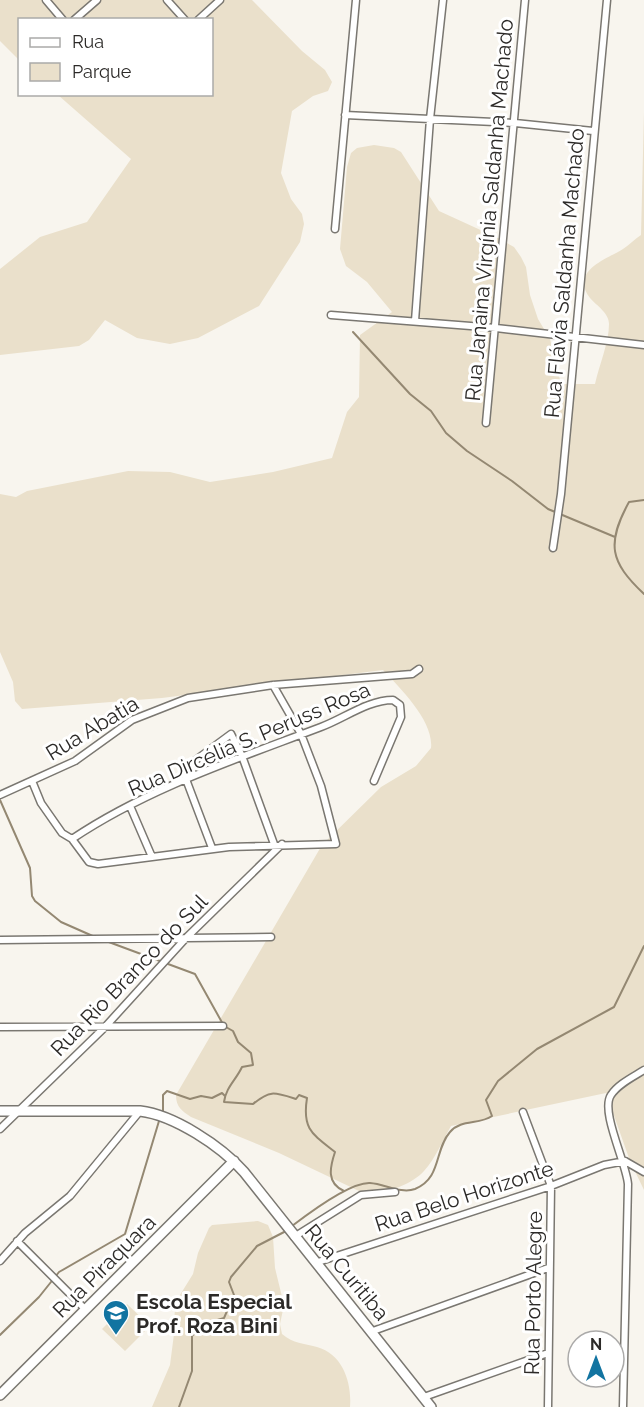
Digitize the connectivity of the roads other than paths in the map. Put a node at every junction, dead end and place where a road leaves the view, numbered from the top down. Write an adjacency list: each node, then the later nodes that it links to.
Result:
1 (46, 0): 9 (street)
2 (97, 0): 10 (street)
3 (167, 0): 11 (street)
4 (220, 0): 12 (street)
5 (356, 0): 13 (street)
6 (443, 0): 14 (street)
7 (525, 0): 15 (street, Rua Janaina Virgínia Saldanha Machado)
8 (607, 0): 16 (street, Rua Flávia Saldanha Machado)
9 (61, 18)
10 (76, 18)
11 (183, 18)
12 (200, 18)
13 (345, 115): 14 (street); 17 (street)
14 (430, 119): 15 (street); 19 (street)
15 (515, 123): 16 (street); 20 (street, Rua Janaina Virgínia Saldanha Machado)
16 (593, 131): 21 (street, Rua Flávia Saldanha Machado)
17 (335, 229)
18 (331, 315): 19 (street)
19 (415, 321): 20 (street)
20 (496, 328): 21 (street); 23 (street, Rua Janaina Virgínia Saldanha Machado)
21 (576, 338): 22 (street); 24 (street, Rua Flávia Saldanha Machado)
22 (644, 345)
23 (486, 423)
24 (553, 548)
25 (419, 669): 26 (street)
26 (273, 685): 27 (street); 30 (street, Rua Abatia)
27 (301, 734): 28 (street, Rua Dircélia S. Peruss Rosa); 31 (street, Rua Dircélia S. Peruss Rosa); 36 (street)
28 (242, 756): 29 (street, Rua Dircélia S. Peruss Rosa); 29 (street); 35 (street)
29 (184, 780): 33 (street, Rua Dircélia S. Peruss Rosa); 37 (street)
30 (32, 781): 32 (street, Rua Abatia); 34 (street)
31 (374, 781)
32 (0, 795)
33 (130, 806): 34 (street, Rua Dircélia S. Peruss Rosa); 38 (street)
34 (72, 838): 38 (street)
35 (274, 844): 36 (street); 37 (street)
36 (282, 844): 39 (street, Rua Rio Branco do Sul)
37 (212, 848): 38 (street)
38 (152, 857)
39 (186, 938): 40 (street); 41 (street); 44 (street, Rua Rio Branco do Sul)
40 (271, 938)
41 (0, 940)
42 (223, 1026): 44 (street)
43 (0, 1027): 44 (street)
44 (105, 1027): 46 (street, Rua Rio Branco do Sul)
45 (644, 1070): 52 (street)
46 (19, 1110): 47 (street, Rua Curitiba); 48 (street, Rua Curitiba); 50 (street, Rua Rio Branco do Sul)
47 (0, 1111)
48 (140, 1111): 51 (street, Rua Curitiba); 57 (street)
49 (523, 1112): 54 (street, Rua Porto Alegre)
50 (0, 1129)
51 (234, 1161): 56 (street, Rua Curitiba); 61 (street, Rua Piraquara)
52 (625, 1161): 53 (street); 54 (street, Rua Belo Horizonte); 68 (street)
53 (644, 1172)
54 (551, 1186): 59 (street, Rua Belo Horizonte); 60 (street, Rua Porto Alegre)
55 (395, 1192): 56 (street)
56 (294, 1237): 59 (street, Rua Curitiba)
57 (17, 1242): 58 (street); 61 (street)
58 (0, 1262)
59 (314, 1263): 62 (street, Rua Curitiba)
60 (548, 1269): 62 (street); 63 (street, Rua Porto Alegre)
61 (86, 1310): 64 (street, Rua Piraquara)
62 (373, 1331): 65 (street, Rua Curitiba)
63 (548, 1353): 65 (street); 67 (street, Rua Porto Alegre)
64 (0, 1395)
65 (424, 1397): 66 (street, Rua Curitiba)
66 (431, 1407)
67 (548, 1407)
68 (623, 1407)

